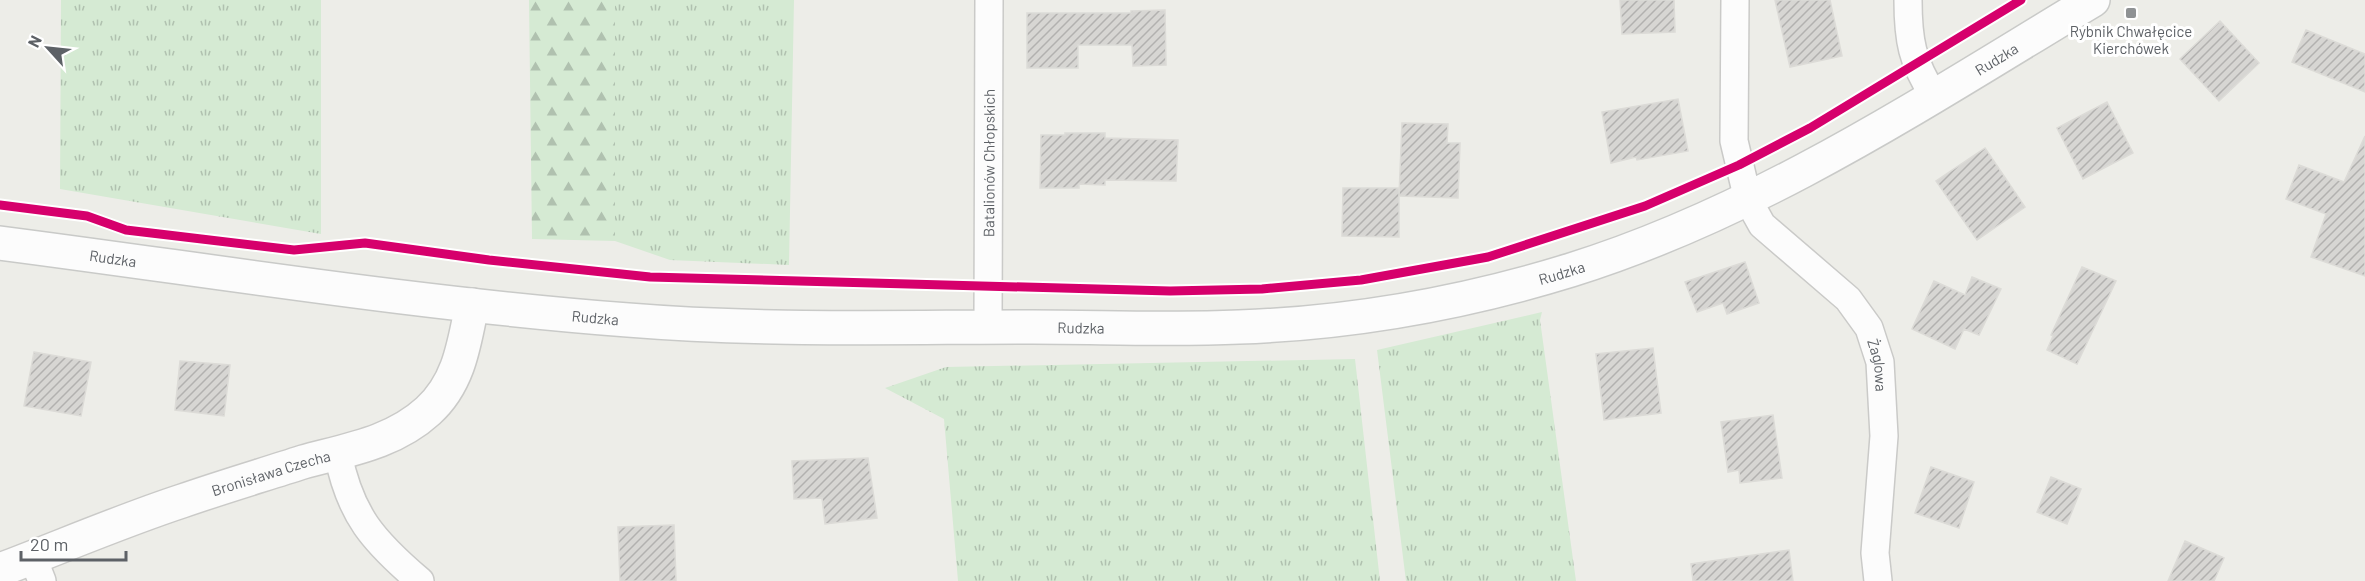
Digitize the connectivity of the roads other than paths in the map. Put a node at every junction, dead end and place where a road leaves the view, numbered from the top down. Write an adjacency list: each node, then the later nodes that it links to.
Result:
1 (988, 0): 9 (street, Batalionów Chłopskich)
2 (1735, 0): 6 (street, Żaglowa)
3 (1908, 0): 5 (street)
4 (2093, 0): 5 (main road, Rudzka)
5 (1934, 96): 6 (main road, Rudzka)
6 (1748, 200): 9 (main road, Rudzka); 14 (street, Żaglowa)
7 (0, 243): 8 (main road, Rudzka)
8 (472, 305): 9 (main road, Rudzka); 10 (main road, Bronisława Czecha)
9 (988, 327)
10 (338, 454): 11 (main road, Bronisława Czecha); 13 (street)
11 (38, 569): 12 (main road, Bronisława Czecha)
12 (0, 570)
13 (420, 581)
14 (1878, 581)

